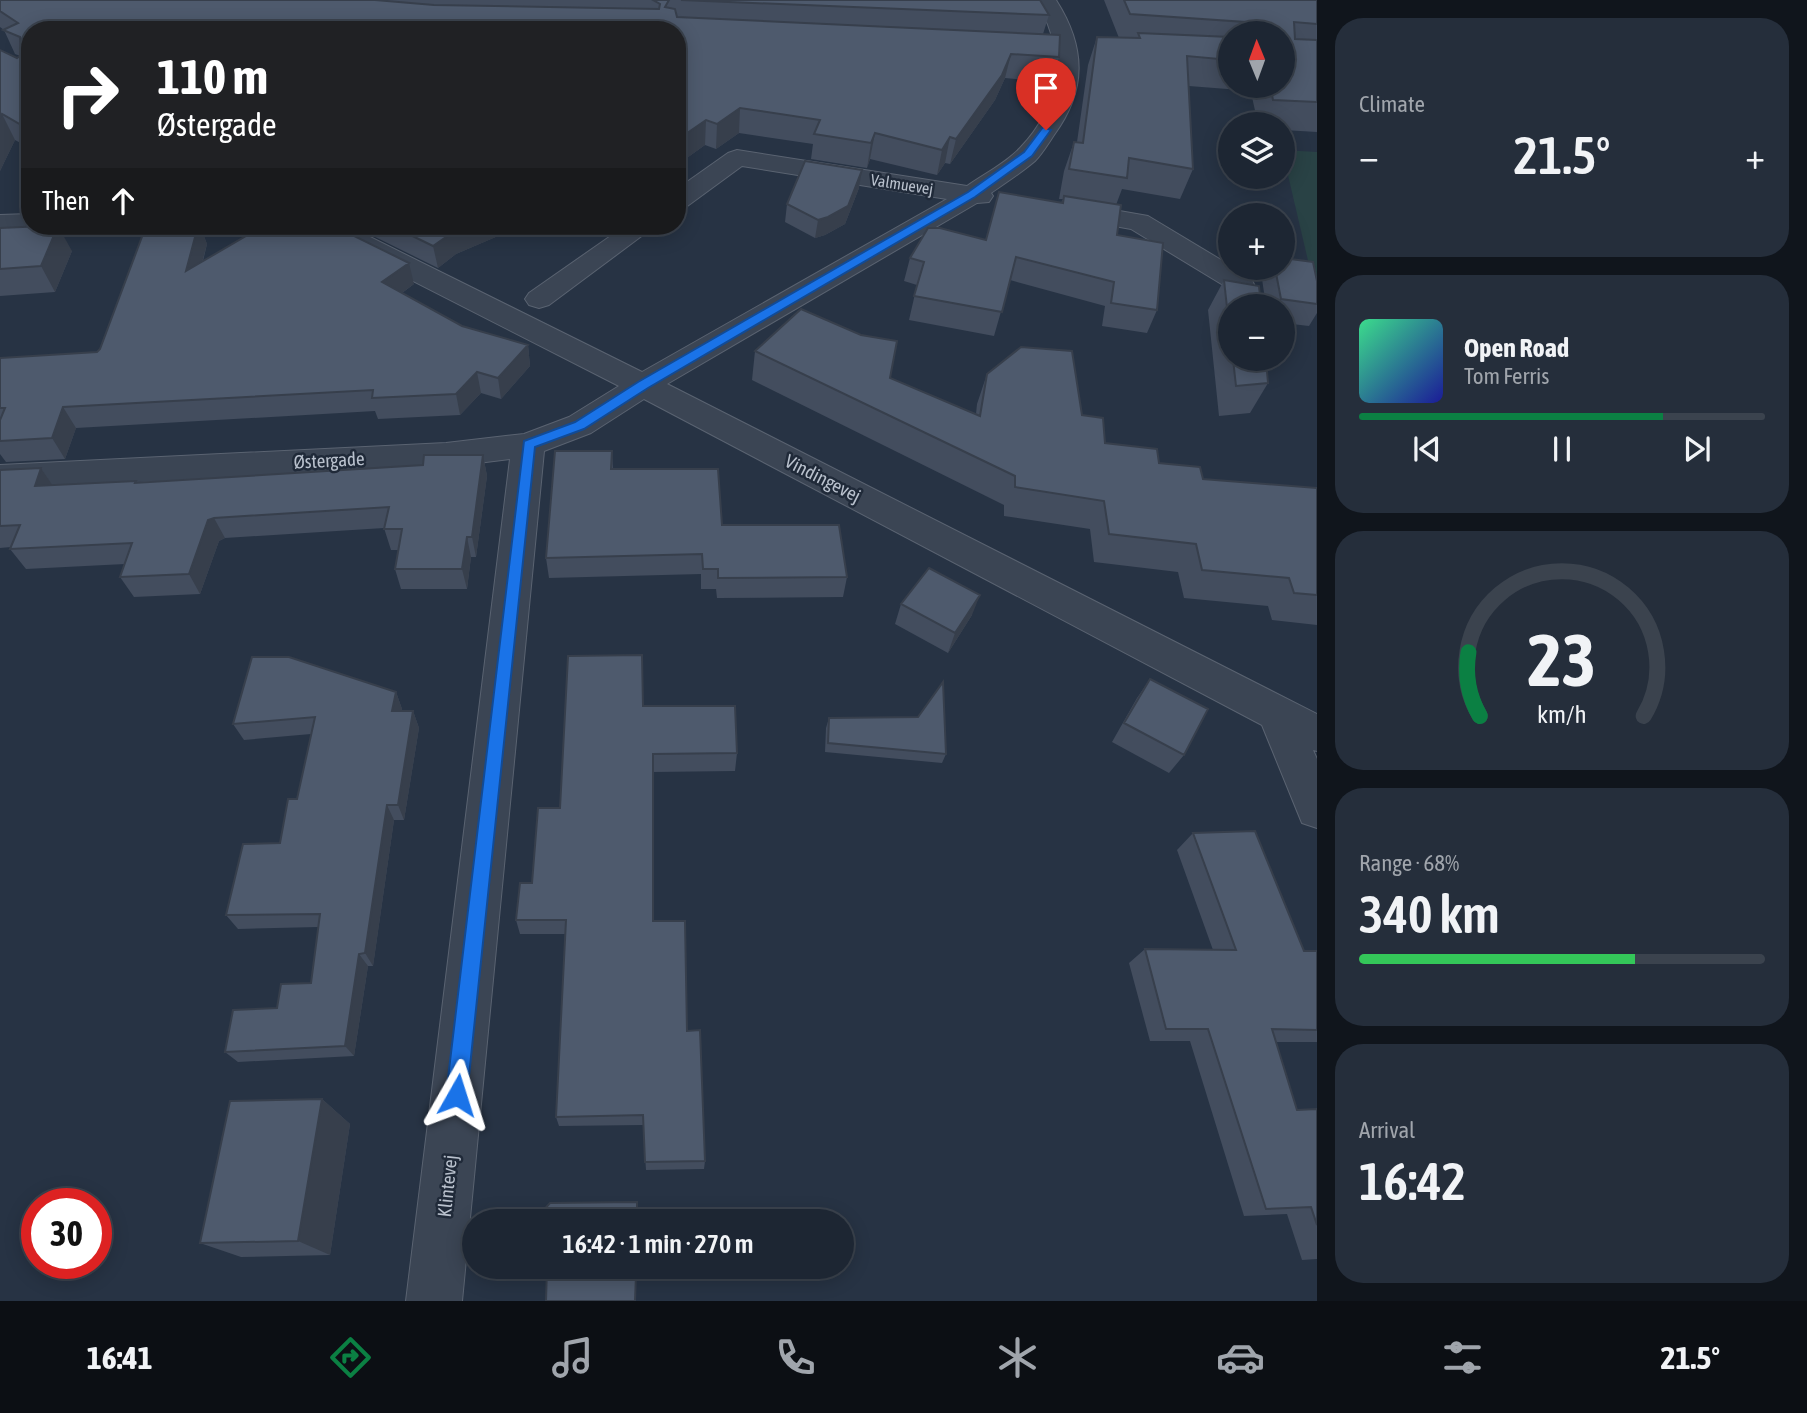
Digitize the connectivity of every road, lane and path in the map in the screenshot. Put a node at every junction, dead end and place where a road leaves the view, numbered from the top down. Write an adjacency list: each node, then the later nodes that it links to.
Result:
1 (1046, 0): 3 (street, Østergade)
2 (686, 195): 3 (street, Valmuevej)
3 (972, 195): 4 (street, Valmuevej); 12 (street, Østergade)
4 (1005, 200)
5 (1045, 206): 10 (street)
6 (21, 222): 7 (street)
7 (0, 223)
8 (345, 235): 12 (street, Vindingevej)
9 (629, 235): 11 (street)
10 (1245, 294)
11 (539, 299)
12 (643, 385): 13 (street, Østergade); 15 (street, Vindingevej)
13 (528, 445): 14 (street, Østergade); 18 (street, Klintevej)
14 (0, 477)
15 (1277, 713): 16 (street, Vindingevej); 17 (street)
16 (1317, 734)
17 (1317, 809)
18 (434, 1301)

